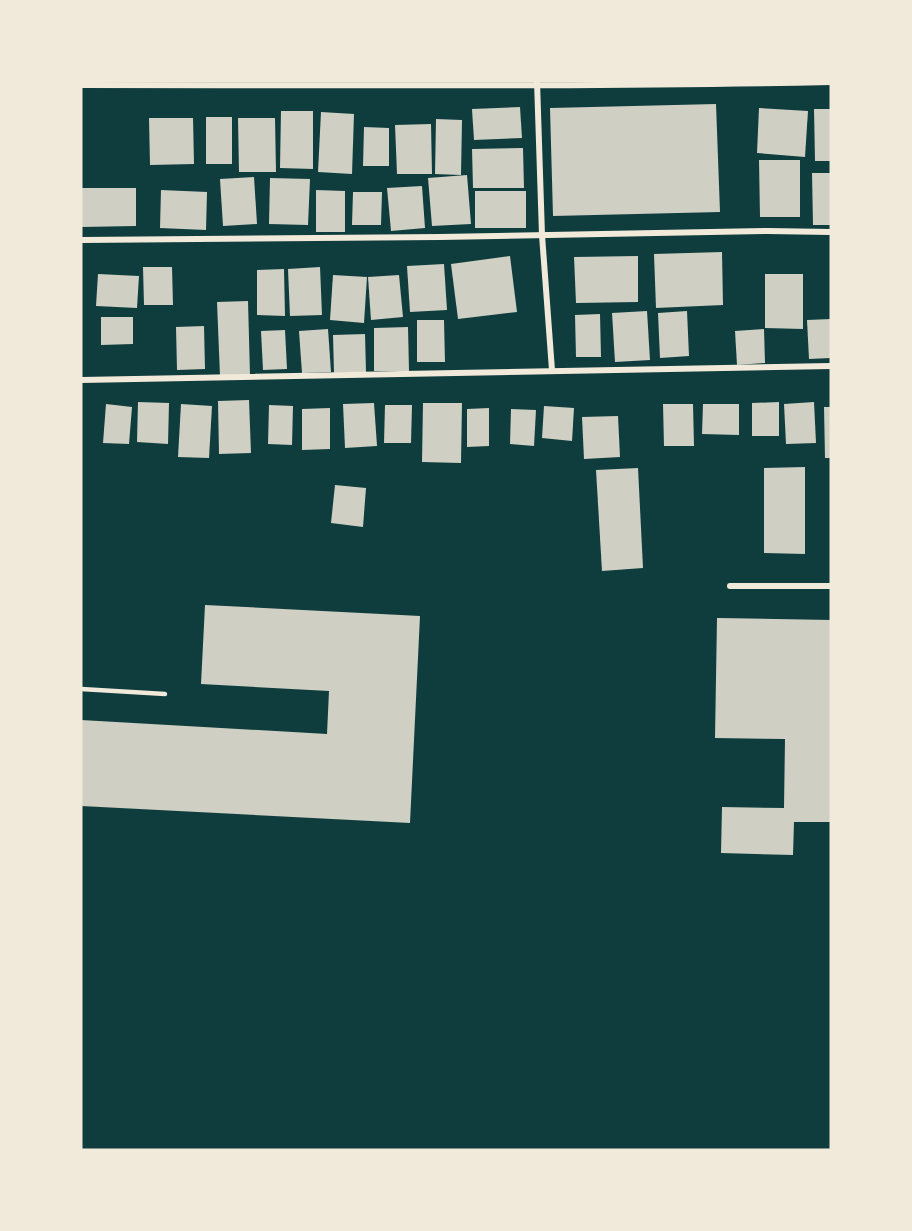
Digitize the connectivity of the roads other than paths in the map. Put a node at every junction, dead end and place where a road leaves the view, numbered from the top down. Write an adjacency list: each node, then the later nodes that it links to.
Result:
1 (831, 82): 2 (street)
2 (537, 84): 3 (street); 5 (street)
3 (81, 85)
4 (831, 232): 5 (street)
5 (542, 235): 6 (street); 8 (street)
6 (81, 240)
7 (831, 366): 8 (street)
8 (552, 370): 9 (street)
9 (81, 380)
10 (730, 586): 11 (street)
11 (831, 586)
12 (81, 689): 13 (lane)
13 (165, 694)

